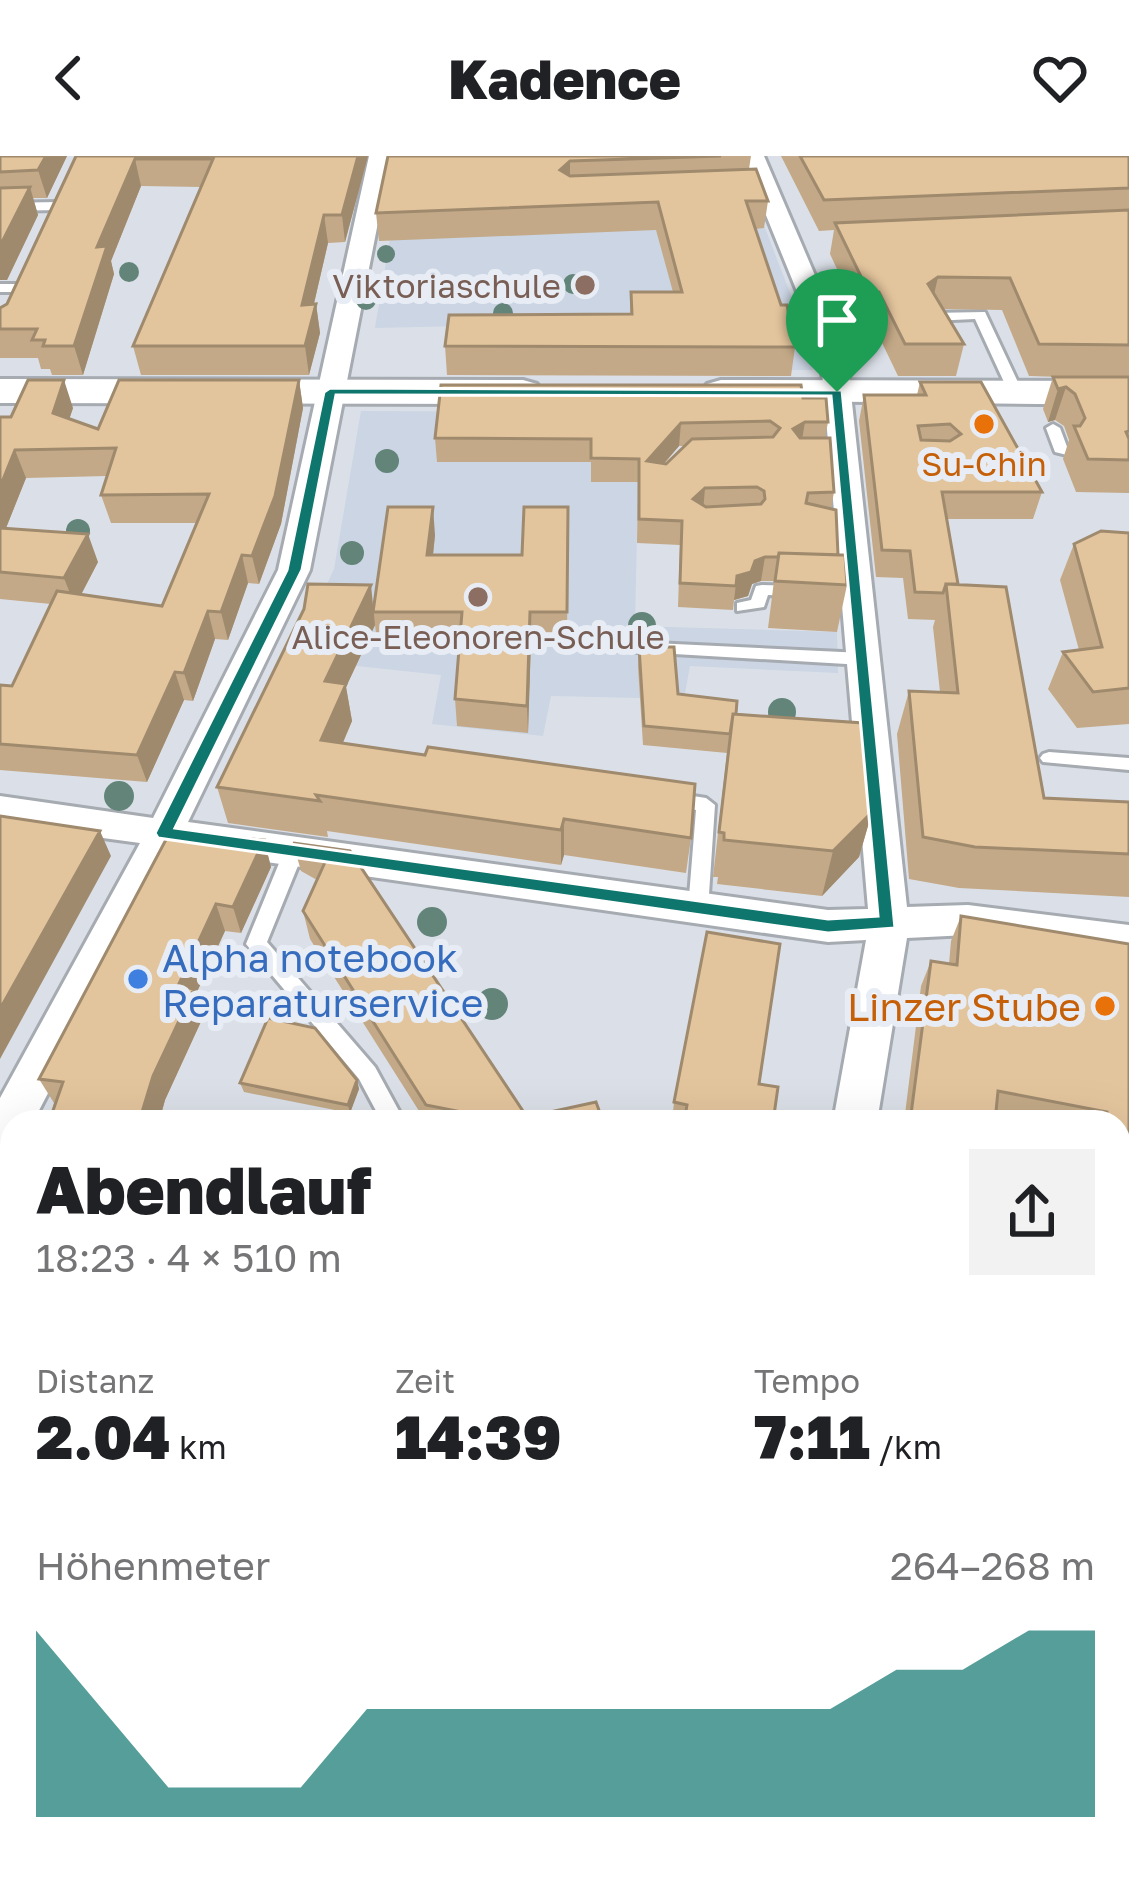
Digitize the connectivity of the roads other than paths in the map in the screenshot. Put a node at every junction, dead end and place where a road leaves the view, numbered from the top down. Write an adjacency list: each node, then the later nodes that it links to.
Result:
1 (380, 156): 8 (street)
2 (753, 156): 11 (street)
3 (63, 198): 4 (lane); 5 (street)
4 (0, 207)
5 (43, 239)
6 (931, 317): 13 (lane)
7 (0, 391): 8 (main road)
8 (330, 392): 9 (main road); 23 (street)
9 (565, 392)
10 (683, 392): 11 (main road)
11 (837, 392): 13 (main road); 18 (street)
12 (1128, 395): 13 (main road)
13 (1038, 406): 14 (lane)
14 (1062, 452)
15 (809, 592): 16 (lane)
16 (743, 607)
17 (612, 646): 18 (lane)
18 (863, 659): 26 (street)
19 (1049, 758): 20 (lane)
20 (1129, 764)
21 (640, 795): 25 (lane)
22 (0, 810): 23 (street)
23 (164, 833): 24 (street); 28 (street)
24 (294, 851): 25 (street); 29 (lane)
25 (698, 909): 26 (street)
26 (888, 922): 27 (street); 30 (street)
27 (1129, 941)
28 (17, 1110)
29 (387, 1110)
30 (857, 1110)

